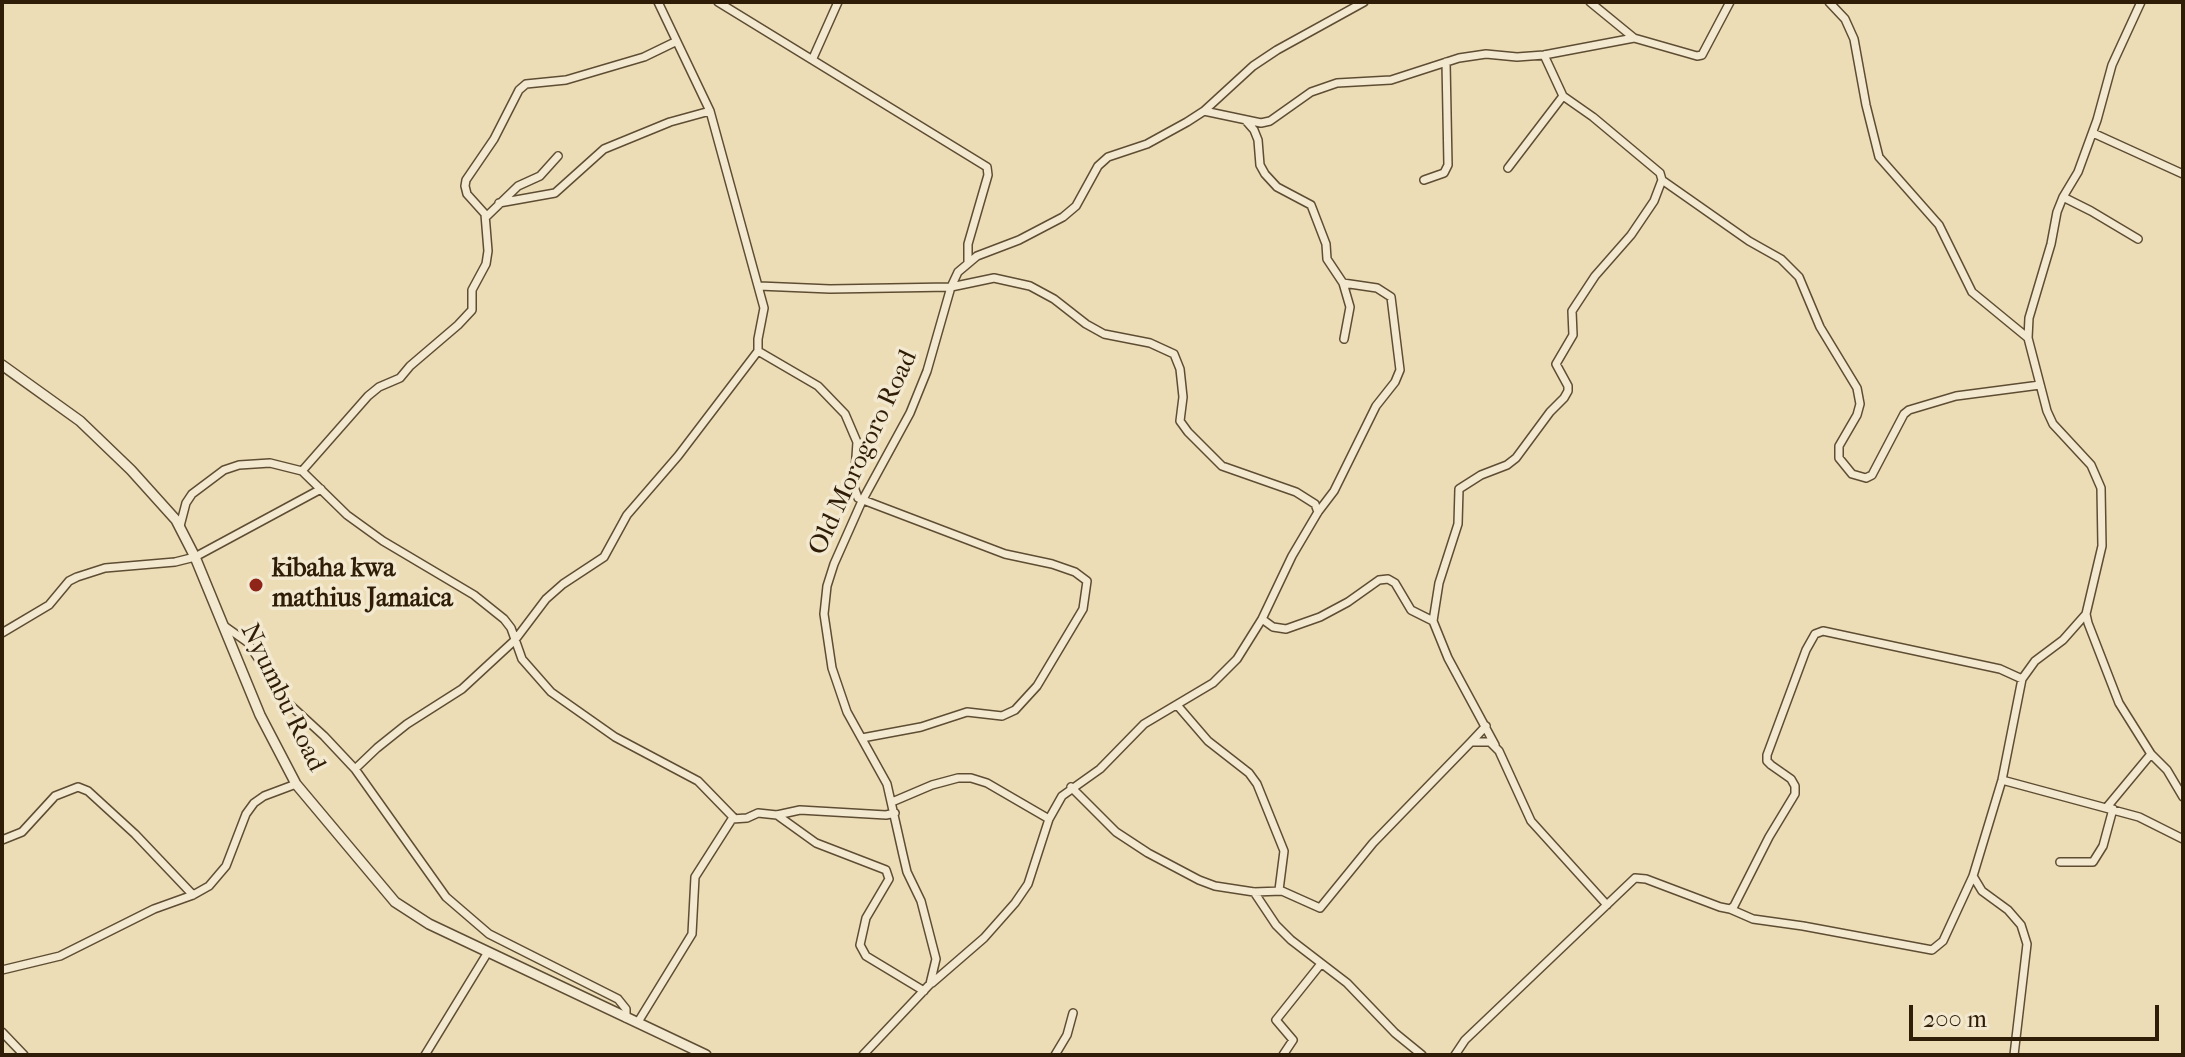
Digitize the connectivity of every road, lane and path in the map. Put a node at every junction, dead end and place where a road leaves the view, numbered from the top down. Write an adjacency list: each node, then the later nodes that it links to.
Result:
1 (658, 2): 10 (street)
2 (718, 2): 12 (street)
3 (838, 2): 12 (street)
4 (1364, 2): 16 (street)
5 (1590, 2): 9 (street)
6 (1730, 2): 9 (street)
7 (1829, 2): 32 (street)
8 (2141, 2): 18 (street)
9 (1634, 38): 11 (street)
10 (675, 42): 15 (street); 26 (street)
11 (1544, 55): 13 (street); 14 (street)
12 (813, 58): 28 (street)
13 (1446, 62): 17 (street); 22 (street)
14 (1563, 96): 20 (street); 23 (street)
15 (710, 111): 25 (street); 30 (street)
16 (1204, 111): 17 (street); 28 (street)
17 (1247, 122): 29 (street)
18 (2093, 133): 21 (street); 24 (street)
19 (558, 156): 25 (street)
20 (1508, 168)
21 (2183, 174)
22 (1424, 180)
23 (1662, 180): 36 (street); 45 (street)
24 (2063, 197): 27 (street); 32 (street)
25 (499, 203): 26 (street)
26 (486, 217): 37 (street)
27 (2138, 239)
28 (968, 262): 31 (street, Old Morogoro Road)
29 (1343, 283): 33 (street); 40 (street)
30 (759, 286): 31 (street); 34 (street)
31 (951, 287): 39 (street, Old Morogoro Road); 40 (street)
32 (2028, 338): 36 (street)
33 (1344, 339)
34 (758, 351): 39 (street); 48 (street)
35 (2, 365): 41 (street, Nyumbu Road)
36 (2040, 385): 43 (street)
37 (302, 471): 38 (street); 41 (street)
38 (321, 489): 42 (street); 48 (street)
39 (862, 501): 52 (street, Old Morogoro Road); 52 (street)
40 (1318, 512): 44 (street)
41 (180, 526): 42 (street, Nyumbu Road)
42 (195, 557): 46 (street, Nyumbu Road); 47 (street)
43 (2086, 614): 49 (street); 55 (street)
44 (1262, 619): 45 (street); 50 (street)
45 (1433, 621): 51 (street)
46 (222, 624): 56 (street); 58 (street, Nyumbu Road)
47 (2, 633)
48 (515, 640): 56 (street); 65 (street)
49 (2022, 679): 57 (street); 75 (street)
50 (1177, 705): 59 (street); 71 (street)
51 (1486, 726): 53 (street); 54 (street)
52 (862, 738): 61 (street, Old Morogoro Road)
53 (1471, 742): 54 (street); 71 (street)
54 (1495, 745): 74 (street)
55 (2151, 754): 60 (street); 62 (street)
56 (355, 769): 82 (street)
57 (2002, 780): 62 (street); 70 (street)
58 (296, 784): 73 (street); 76 (street, Nyumbu Road)
59 (1071, 787): 66 (street); 72 (street)
60 (2183, 797)
61 (892, 802): 63 (street, Old Morogoro Road); 66 (street)
62 (2110, 808): 67 (street); 69 (street)
63 (895, 813): 64 (street); 79 (street, Old Morogoro Road)
64 (777, 815): 65 (street); 80 (street)
65 (734, 818): 83 (street)
66 (1049, 819): 79 (street)
67 (2183, 839)
68 (2, 840): 73 (street)
69 (2060, 862)
70 (1973, 876): 75 (street); 93 (street)
71 (1279, 890): 72 (street)
72 (1254, 892): 77 (street)
73 (193, 895): 78 (street)
74 (1607, 905): 75 (street); 92 (street)
75 (1730, 909)
76 (488, 952): 82 (street, Nyumbu Road); 86 (street)
77 (1320, 965): 90 (street); 91 (street)
78 (2, 970)
79 (930, 984): 80 (street)
80 (924, 991): 88 (street)
81 (1073, 1013): 89 (street)
82 (626, 1018): 83 (street, Nyumbu Road)
83 (638, 1022): 87 (street, Nyumbu Road)
84 (2, 1032): 85 (street)
85 (24, 1055)
86 (425, 1055)
87 (706, 1055)
88 (863, 1055)
89 (1055, 1055)
90 (1283, 1055)
91 (1422, 1055)
92 (1455, 1055)
93 (2014, 1055)

